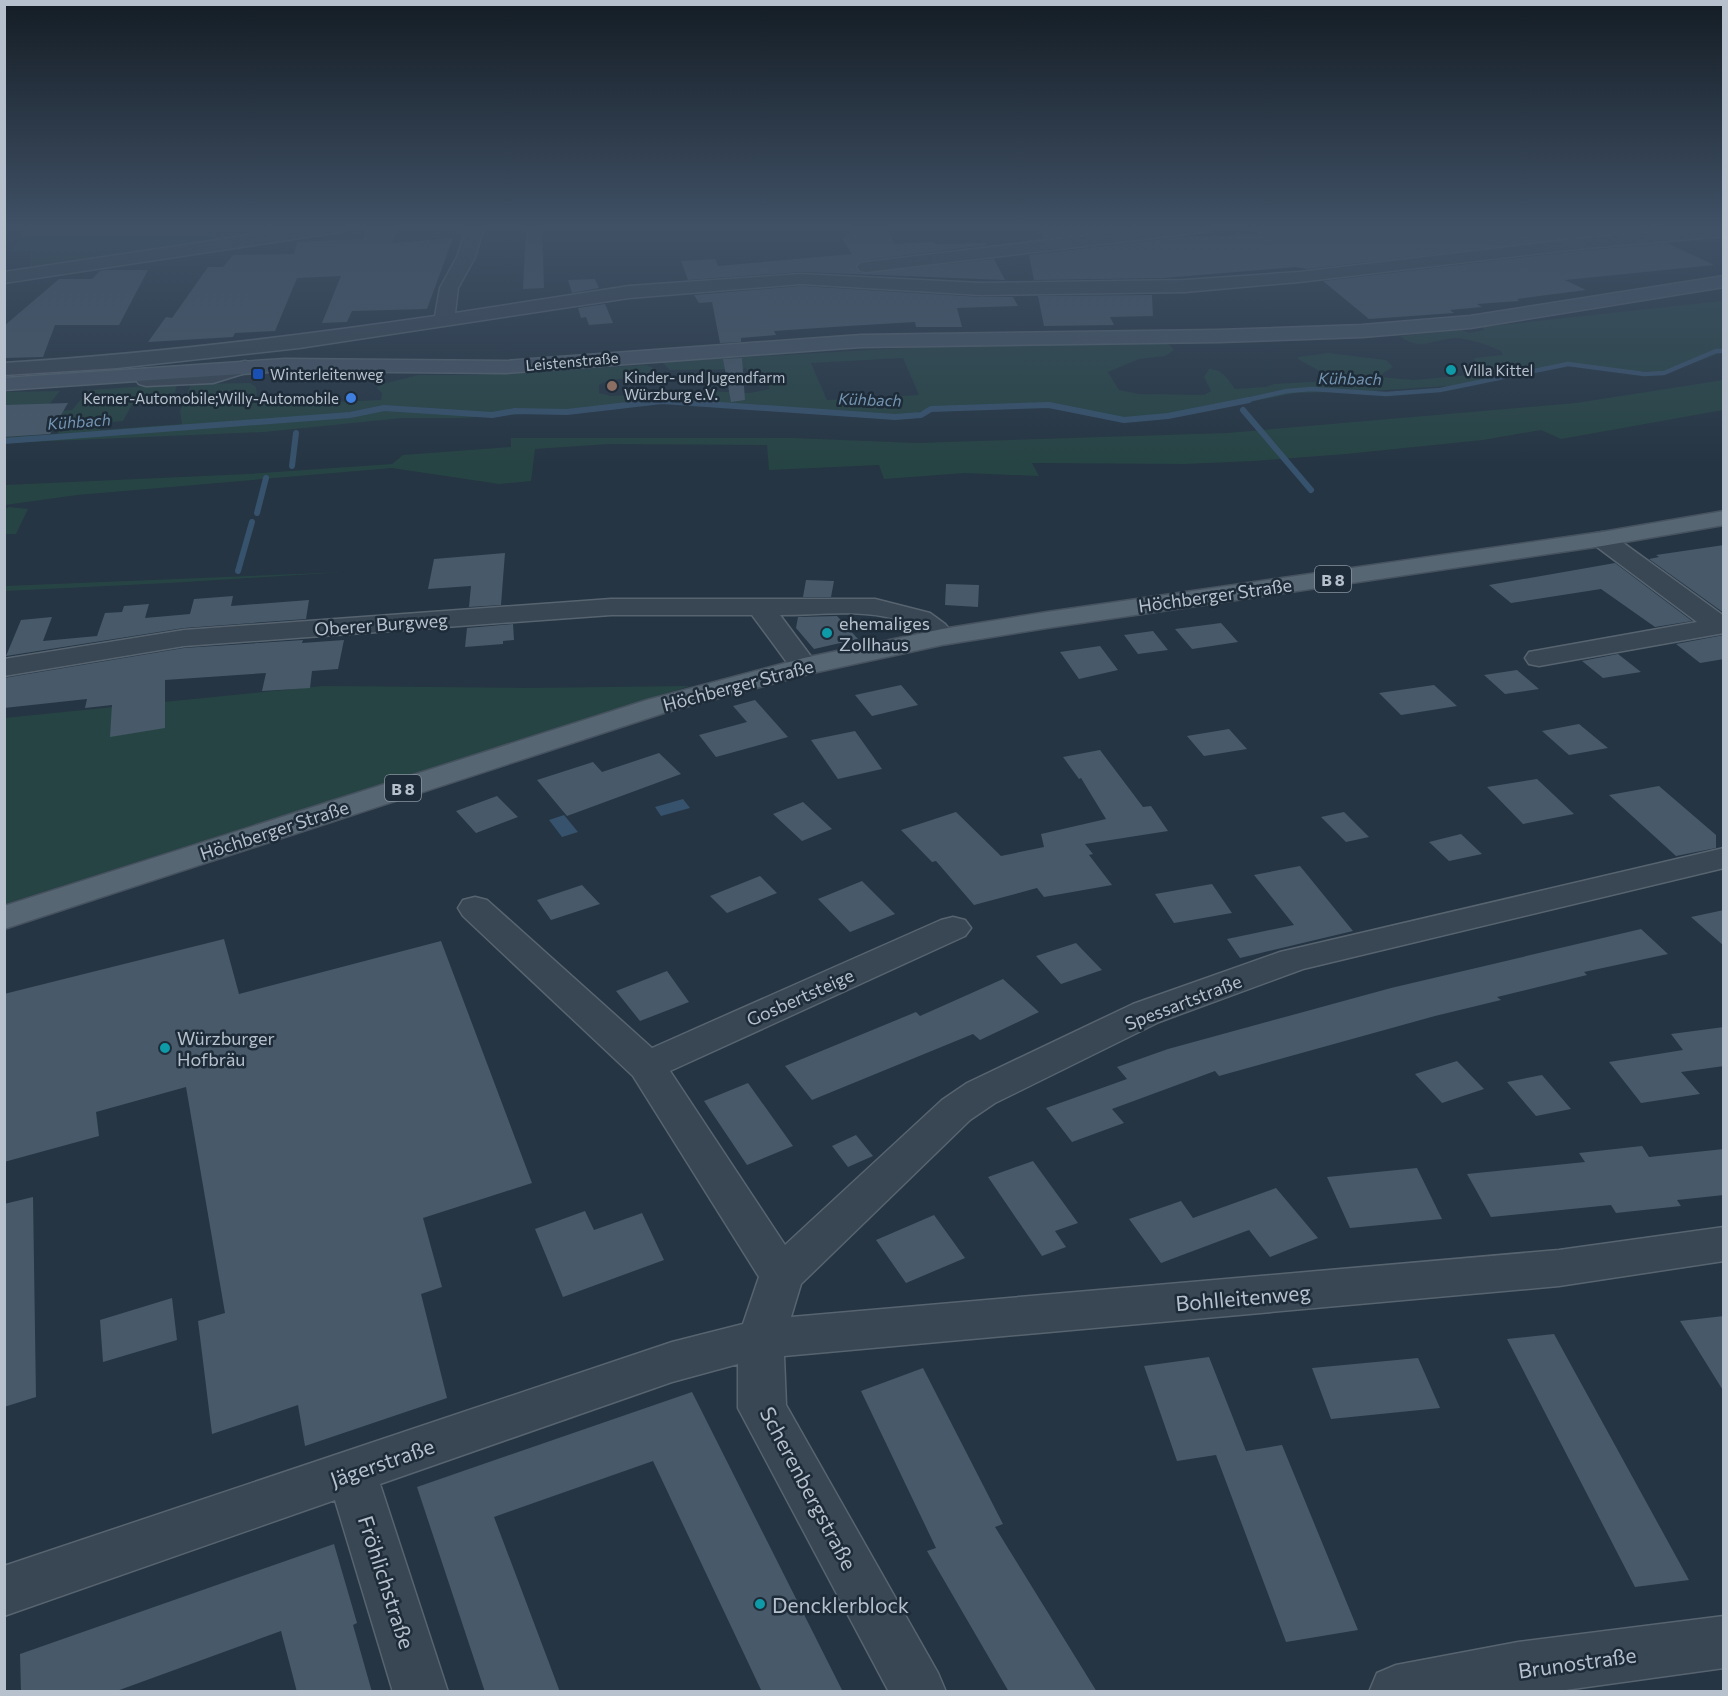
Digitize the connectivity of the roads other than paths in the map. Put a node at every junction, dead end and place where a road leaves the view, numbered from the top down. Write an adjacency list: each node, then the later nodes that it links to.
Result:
1 (446, 306): 4 (street)
2 (552, 306): 4 (street)
3 (1579, 306): 5 (main road, Leistenstraße)
4 (443, 326): 5 (street); 7 (street)
5 (309, 364): 6 (main road, Leistenstraße)
6 (245, 367): 8 (main road, Leistenstraße); 9 (street, Leistenstraße)
7 (4, 369)
8 (4, 384)
9 (4, 389)
10 (1724, 518): 11 (main road, Höchberger Straße / B 8)
11 (1602, 539): 13 (street); 14 (main road, Höchberger Straße / B 8)
12 (760, 607): 14 (street, Oberer Burgweg); 16 (street); 17 (street, Oberer Burgweg)
13 (1721, 625): 15 (street)
14 (942, 637): 16 (main road, Höchberger Straße / B 8)
15 (1539, 658)
16 (804, 666): 20 (main road, Höchberger Straße / B 8)
17 (4, 669)
18 (1724, 858): 24 (street, Spessartstraße)
19 (475, 909): 22 (street)
20 (4, 918)
21 (953, 928): 22 (street, Gosbertsteige)
22 (646, 1065): 24 (street)
23 (1724, 1244): 25 (street, Bohlleitenweg)
24 (782, 1275): 25 (street, Spessartstraße)
25 (760, 1340): 26 (street, Jägerstraße); 30 (street, Scherenbergstraße)
26 (352, 1473): 27 (street, Jägerstraße); 29 (street, Fröhlichstraße)
27 (4, 1591)
28 (1724, 1642): 31 (street, Brunostraße)
29 (422, 1692)
30 (919, 1692)
31 (1396, 1692)

